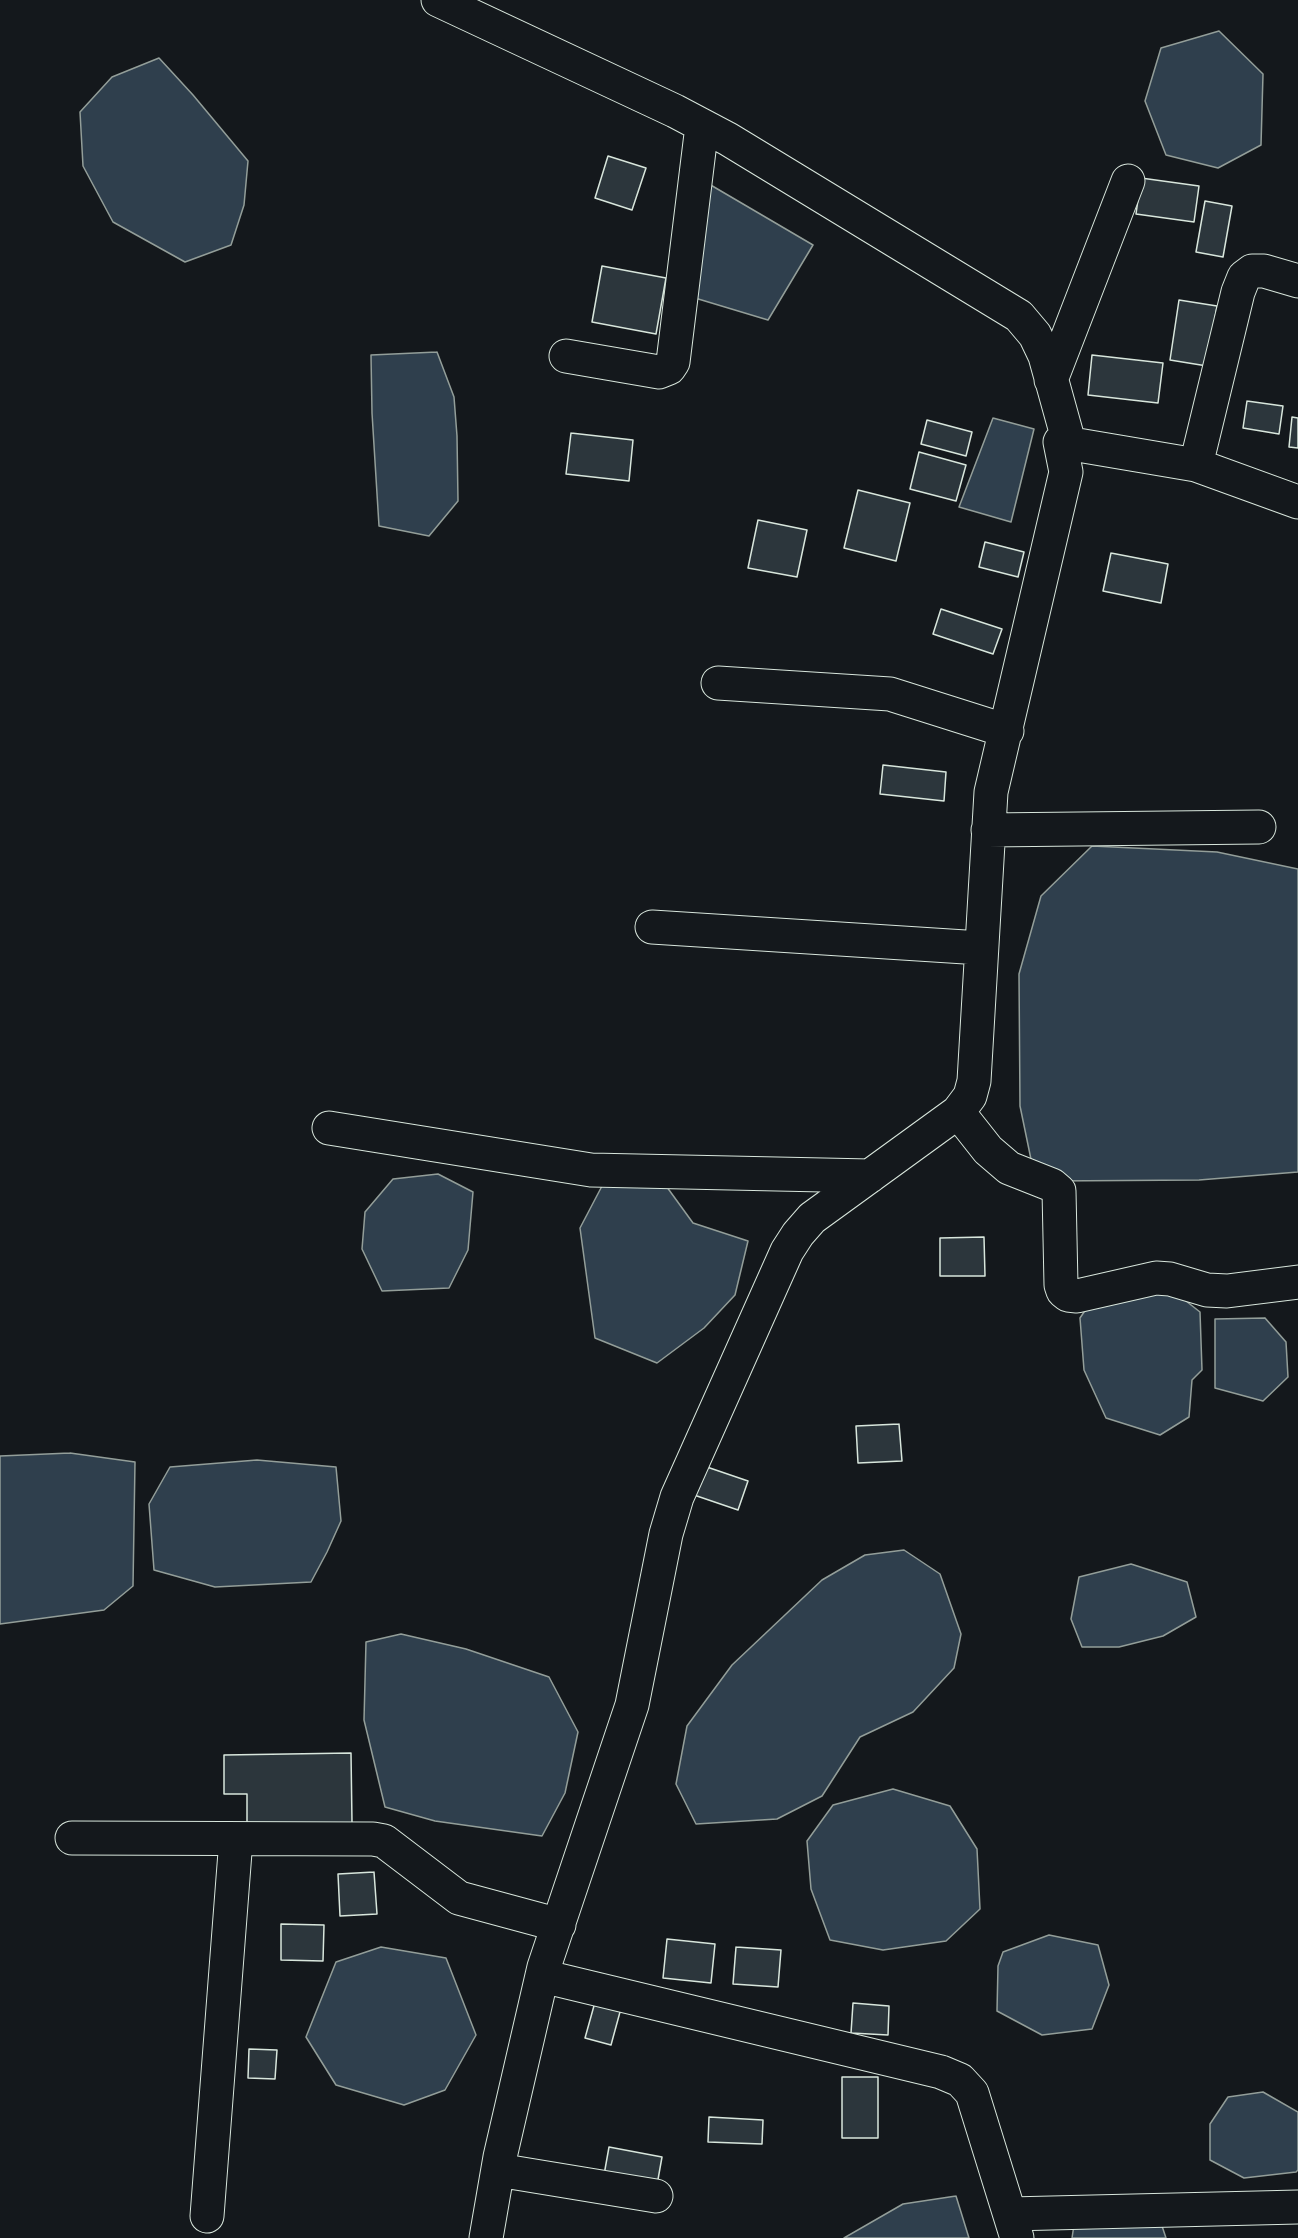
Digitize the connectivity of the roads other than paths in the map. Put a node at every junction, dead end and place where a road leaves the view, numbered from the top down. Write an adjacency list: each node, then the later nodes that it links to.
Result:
1 (438, 0): 2 (street)
2 (702, 126): 5 (street); 6 (street)
3 (1128, 181): 6 (street)
4 (1298, 281): 8 (street)
5 (566, 356)
6 (1051, 380): 7 (street)
7 (1060, 442): 8 (street); 11 (street)
8 (1196, 465): 9 (street)
9 (1298, 502)
10 (718, 683): 11 (street)
11 (1006, 730): 13 (street)
12 (1259, 827): 13 (street)
13 (988, 830): 15 (street)
14 (652, 927): 15 (street)
15 (981, 948): 16 (street)
16 (958, 1112): 18 (street); 19 (street)
17 (329, 1128): 18 (street)
18 (870, 1176): 22 (street)
19 (1298, 1282)
20 (72, 1838): 21 (street)
21 (236, 1839): 22 (street); 27 (street)
22 (559, 1925): 23 (street)
23 (542, 1976): 24 (street); 28 (street)
24 (498, 2170): 25 (street); 29 (street)
25 (656, 2196)
26 (1298, 2207): 28 (street)
27 (207, 2216)
28 (1014, 2226)
29 (486, 2238)

